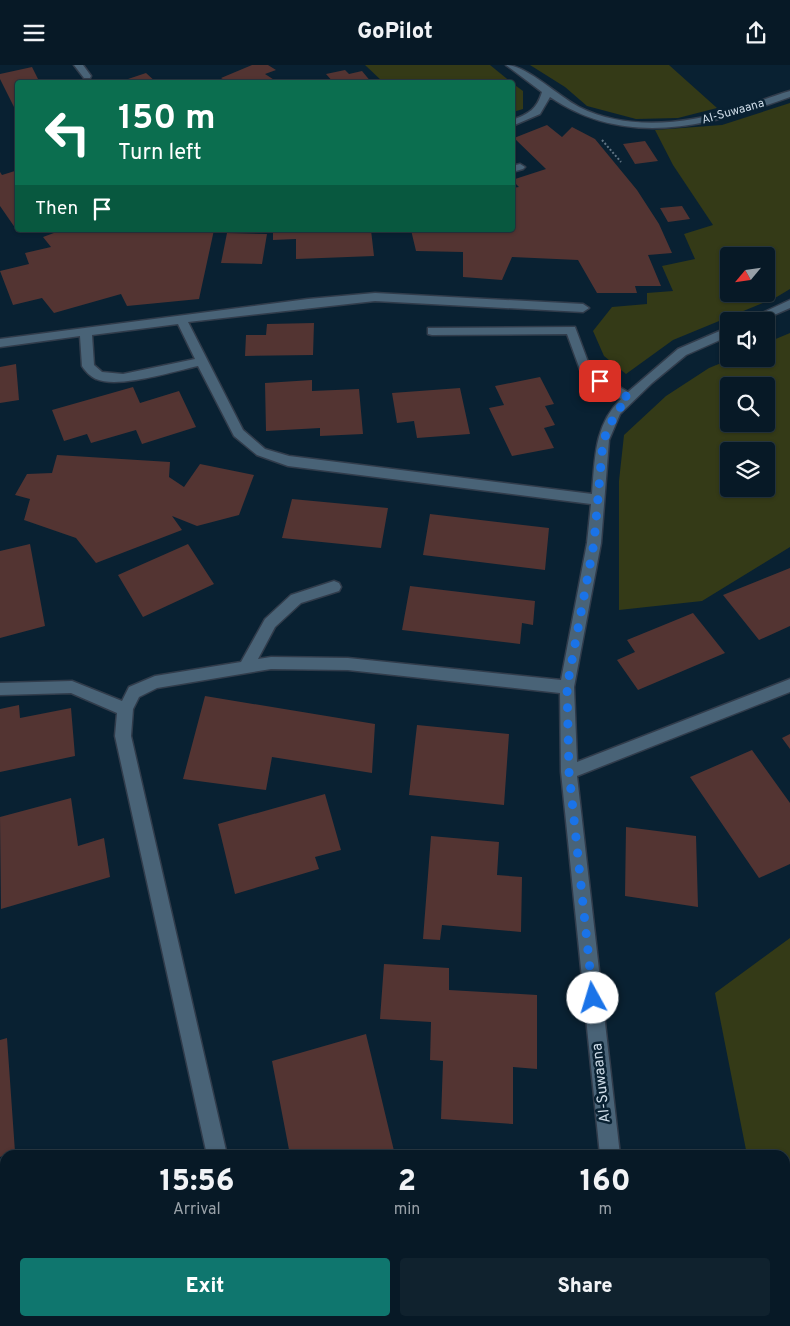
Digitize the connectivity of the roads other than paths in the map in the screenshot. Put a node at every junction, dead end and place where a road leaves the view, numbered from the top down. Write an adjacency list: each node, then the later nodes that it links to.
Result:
1 (78, 65): 3 (street)
2 (510, 65): 4 (street, Al-Suwaana)
3 (87, 76)
4 (547, 89): 5 (street, Al-Suwaana); 6 (street)
5 (790, 94)
6 (515, 122)
7 (790, 304): 9 (street)
8 (583, 308): 10 (street)
9 (772, 312)
10 (182, 321): 12 (street); 15 (street)
11 (432, 331): 16 (street)
12 (86, 333): 14 (street); 15 (street)
13 (720, 335): 16 (street, Al-Suwaana)
14 (0, 343)
15 (202, 361): 17 (street)
16 (629, 398): 17 (street, Al-Suwaana)
17 (598, 500): 21 (street, Al-Suwaana)
18 (334, 587): 19 (street)
19 (246, 667): 21 (street); 23 (street)
20 (790, 685): 24 (street)
21 (567, 687): 24 (street, Al-Suwaana)
22 (0, 689): 23 (street)
23 (125, 709): 25 (street)
24 (569, 772): 26 (street, Al-Suwaana)
25 (217, 1150)
26 (609, 1150)

